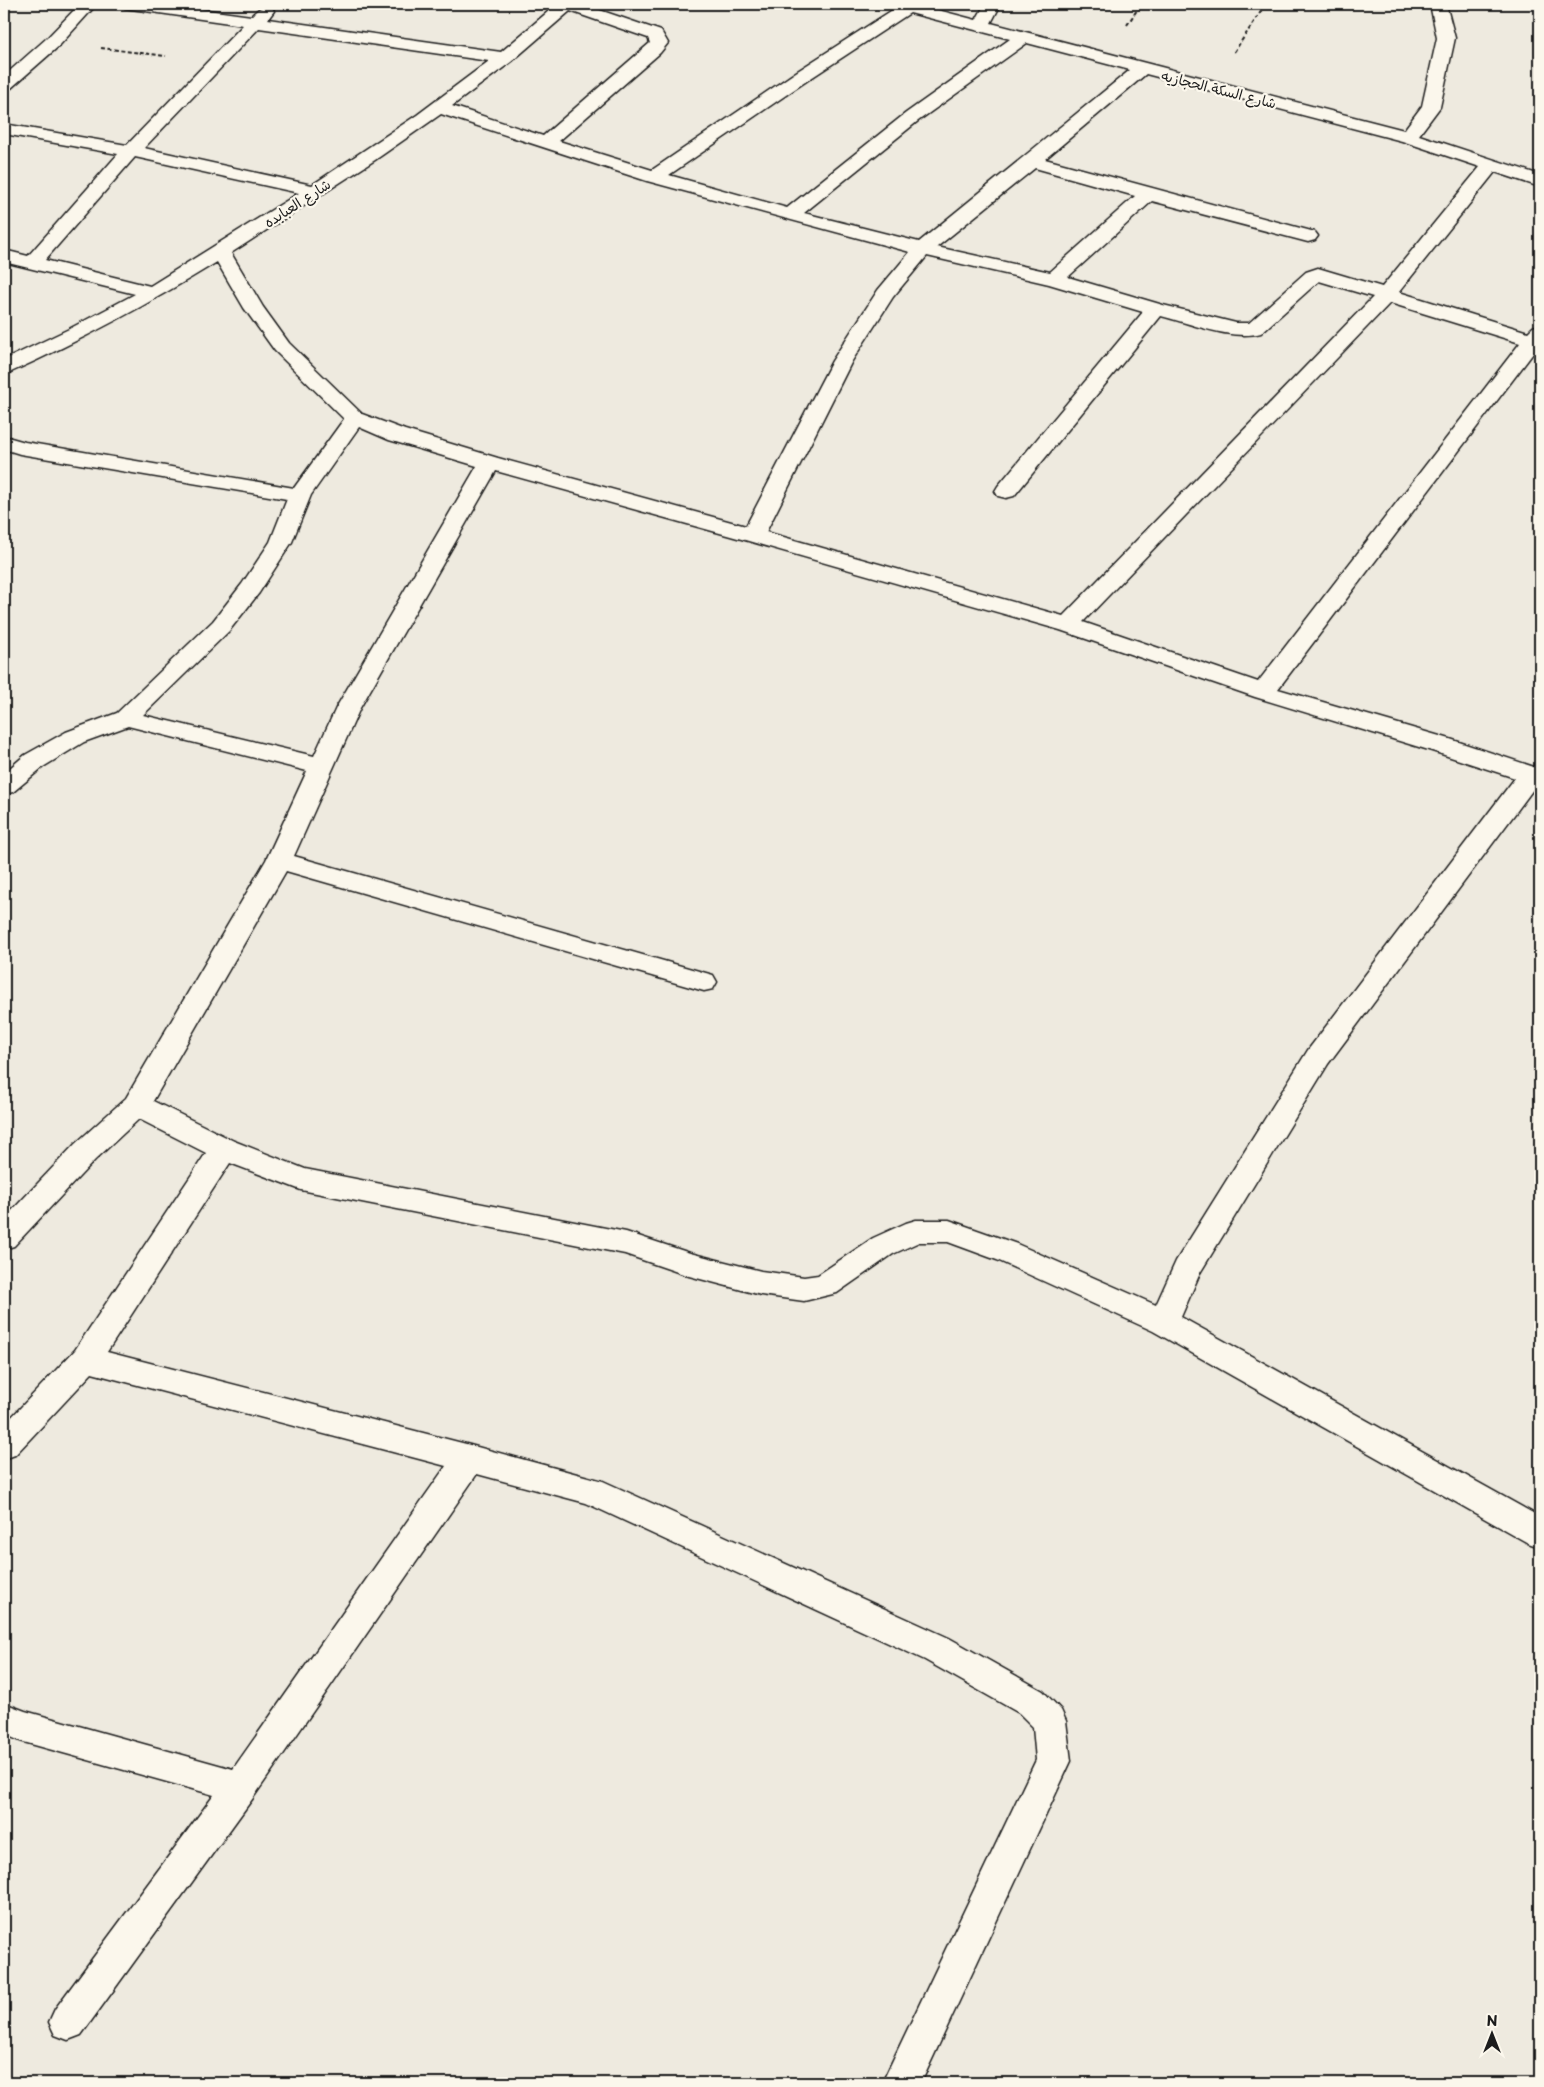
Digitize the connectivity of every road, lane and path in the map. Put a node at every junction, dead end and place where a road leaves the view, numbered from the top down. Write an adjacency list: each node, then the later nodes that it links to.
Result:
1 (89, 4): 12 (street)
2 (131, 4): 9 (street)
3 (272, 4): 9 (street)
4 (567, 4): 13 (street, شارع العبابده); 21 (street)
5 (993, 4): 10 (street)
6 (1266, 4): 17 (path)
7 (1438, 4): 20 (street)
8 (902, 5): 10 (street, شارع السكة الحجازيه); 26 (street)
9 (258, 21): 13 (street); 14 (street)
10 (981, 26): 11 (street, شارع السكة الحجازيه)
11 (1024, 38): 15 (street, شارع السكة الحجازيه); 29 (street)
12 (53, 42): 14 (path); 16 (street)
13 (505, 58): 18 (street, شارع العبابده)
14 (216, 63): 22 (street)
15 (1142, 69): 17 (street, شارع السكة الحجازيه); 23 (street)
16 (4, 85)
17 (1207, 86): 20 (street, شارع السكة الحجازيه)
18 (439, 108): 21 (street); 27 (street, شارع العبابده)
19 (4, 129): 22 (street)
20 (1408, 137): 24 (street, شارع السكة الحجازيه)
21 (547, 142): 26 (street)
22 (132, 150): 27 (street); 34 (street)
23 (1032, 161): 28 (street); 31 (street)
24 (1492, 164): 25 (street, شارع السكة الحجازيه); 37 (street)
25 (1537, 175)
26 (654, 177): 29 (street)
27 (315, 191): 32 (street, شارع العبابده)
28 (1148, 194): 30 (street); 35 (street)
29 (790, 215): 31 (street)
30 (1308, 236)
31 (922, 250): 35 (street); 47 (street)
32 (221, 252): 36 (street, شارع العبابده); 41 (street)
33 (4, 256): 34 (street)
34 (32, 263): 36 (street)
35 (1054, 279): 38 (street)
36 (152, 292): 40 (street, شارع العبابده)
37 (1388, 294): 38 (street); 39 (street); 48 (street)
38 (1156, 309): 45 (street)
39 (1536, 336): 49 (street)
40 (4, 368)
41 (355, 418): 44 (street); 46 (street)
42 (12, 445): 43 (street); 46 (street)
43 (4, 463)
44 (490, 463): 47 (street); 51 (street)
45 (1006, 491)
46 (300, 495): 50 (street)
47 (753, 535): 48 (street)
48 (1068, 625): 49 (street)
49 (1263, 692): 52 (street)
50 (126, 718): 51 (street); 53 (street)
51 (321, 766): 54 (street)
52 (1536, 768): 59 (street)
53 (4, 786)
54 (279, 860): 55 (street); 56 (street)
55 (704, 982)
56 (136, 1105): 57 (street); 58 (street)
57 (224, 1149): 59 (street); 60 (street)
58 (4, 1238)
59 (1164, 1322): 63 (street)
60 (86, 1359): 61 (street); 62 (street)
61 (4, 1446)
62 (470, 1458): 65 (street); 67 (street)
63 (1540, 1533)
64 (4, 1718): 65 (street)
65 (241, 1787): 66 (street)
66 (68, 2022)
67 (901, 2083)

